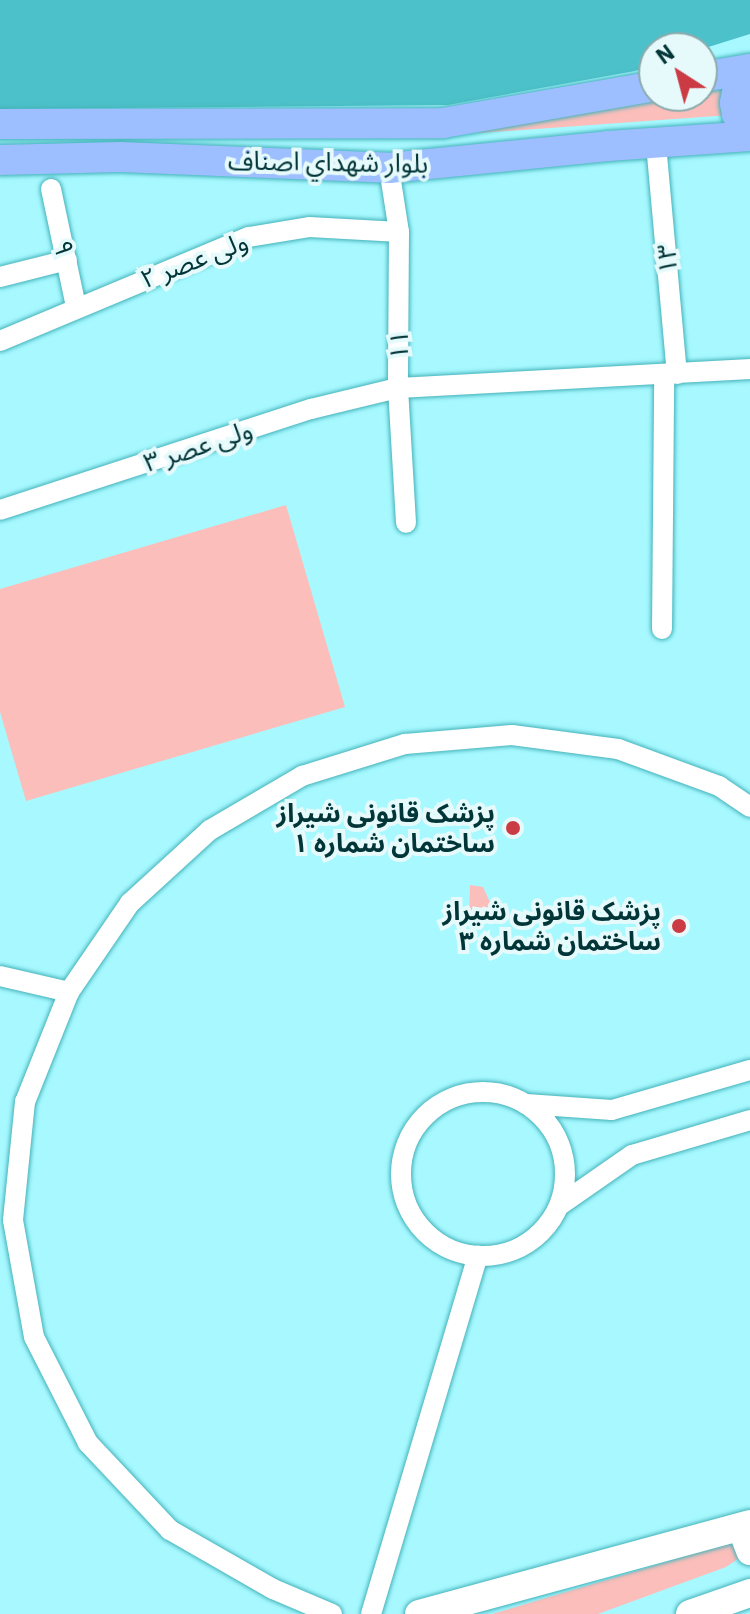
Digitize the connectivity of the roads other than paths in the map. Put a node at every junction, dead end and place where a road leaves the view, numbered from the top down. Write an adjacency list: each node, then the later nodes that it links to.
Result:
1 (750, 70): 2 (main road); 5 (main road)
2 (718, 75)
3 (638, 89): 4 (main road, بلوار شهداي اصناف)
4 (0, 124)
5 (750, 133): 6 (main road, بلوار شهداي اصناف)
6 (656, 144): 8 (main road, بلوار شهداي اصناف); 16 (street, ۱۳)
7 (0, 160): 8 (main road, بلوار شهداي اصناف)
8 (389, 168): 10 (street, ۱۱)
9 (51, 189): 11 (street, ۹)
10 (399, 232): 13 (street, ولی عصر ۲); 17 (street, ۱۱)
11 (67, 260): 12 (street); 13 (street, ۹)
12 (0, 277)
13 (76, 307): 14 (street, ولی عصر ۲)
14 (0, 341)
15 (750, 369): 16 (street, ولی عصر ۳)
16 (671, 374): 17 (street, ولی عصر ۳); 20 (street, ۱۳)
17 (398, 388): 18 (street, ولی عصر ۳); 19 (street, ۱۱)
18 (0, 510)
19 (406, 523)
20 (662, 629)
21 (750, 807): 23 (street)
22 (0, 976): 23 (street)
23 (69, 992): 31 (street)
24 (750, 1070): 25 (street)
25 (526, 1104): 27 (street); 28 (street)
26 (750, 1120): 27 (street)
27 (560, 1205): 28 (street)
28 (478, 1256): 32 (street)
29 (747, 1534): 33 (street)
30 (750, 1593): 34 (street)
31 (332, 1614)
32 (371, 1614)
33 (419, 1614)
34 (690, 1614)

